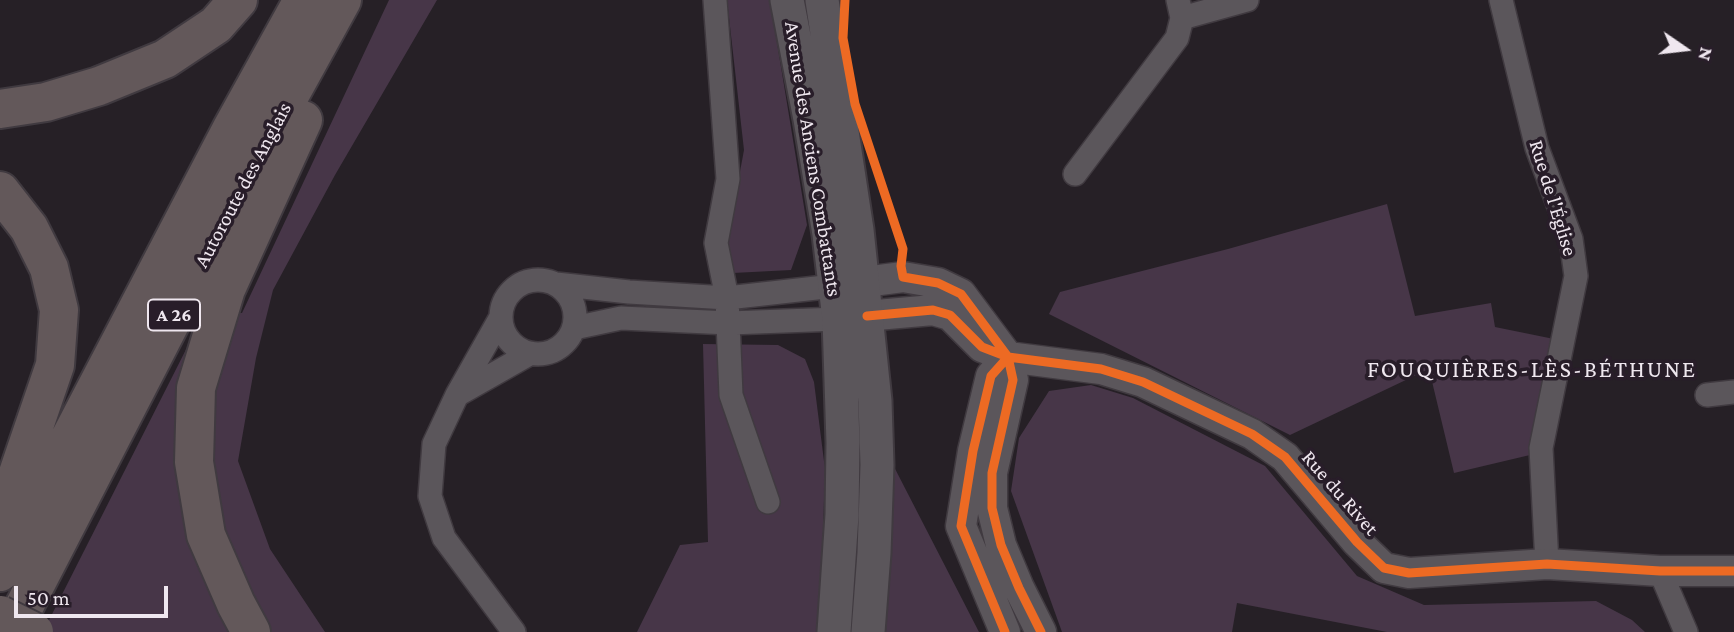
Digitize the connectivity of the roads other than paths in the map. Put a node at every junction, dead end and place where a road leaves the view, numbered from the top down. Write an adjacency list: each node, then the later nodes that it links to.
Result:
1 (238, 0): 11 (highway)
2 (303, 0): 31 (highway, Autoroute des Anglais / A 26)
3 (342, 0): 33 (highway, Autoroute des Anglais / A 26)
4 (357, 0): 35 (highway)
5 (715, 0): 16 (street)
6 (787, 0): 15 (main road, Avenue des Anciens Combattants)
7 (822, 0): 15 (main road, Avenue des Anciens Combattants)
8 (1247, 0): 10 (street)
9 (1502, 0): 28 (street, Rue de l'Église)
10 (1180, 9): 12 (street)
11 (0, 109)
12 (1075, 174)
13 (0, 191): 27 (highway)
14 (556, 284): 16 (street); 17 (street); 20 (street)
15 (849, 284): 16 (street); 18 (main road); 22 (street, Avenue des Anciens Combattants)
16 (727, 298): 19 (street)
17 (501, 317): 21 (street); 24 (street)
18 (853, 317): 19 (street); 22 (street, Avenue des Anciens Combattants); 37 (main road); 38 (main road)
19 (729, 323): 20 (street); 26 (street)
20 (574, 328): 21 (street)
21 (531, 353): 24 (street)
22 (1008, 357): 28 (street, Rue du Rivet); 39 (street); 40 (street)
23 (1734, 392): 25 (street)
24 (457, 395): 36 (street)
25 (1707, 395)
26 (768, 502)
27 (0, 526)
28 (1546, 564): 29 (street, Rue du Rivet)
29 (1660, 571): 30 (street, Rue du Rivet); 41 (street)
30 (1734, 571)
31 (0, 572)
32 (0, 615): 34 (highway, bridge)
33 (11, 632)
34 (34, 632)
35 (251, 632)
36 (514, 632)
37 (834, 632)
38 (868, 632)
39 (1005, 632)
40 (1041, 632)
41 (1686, 632)

